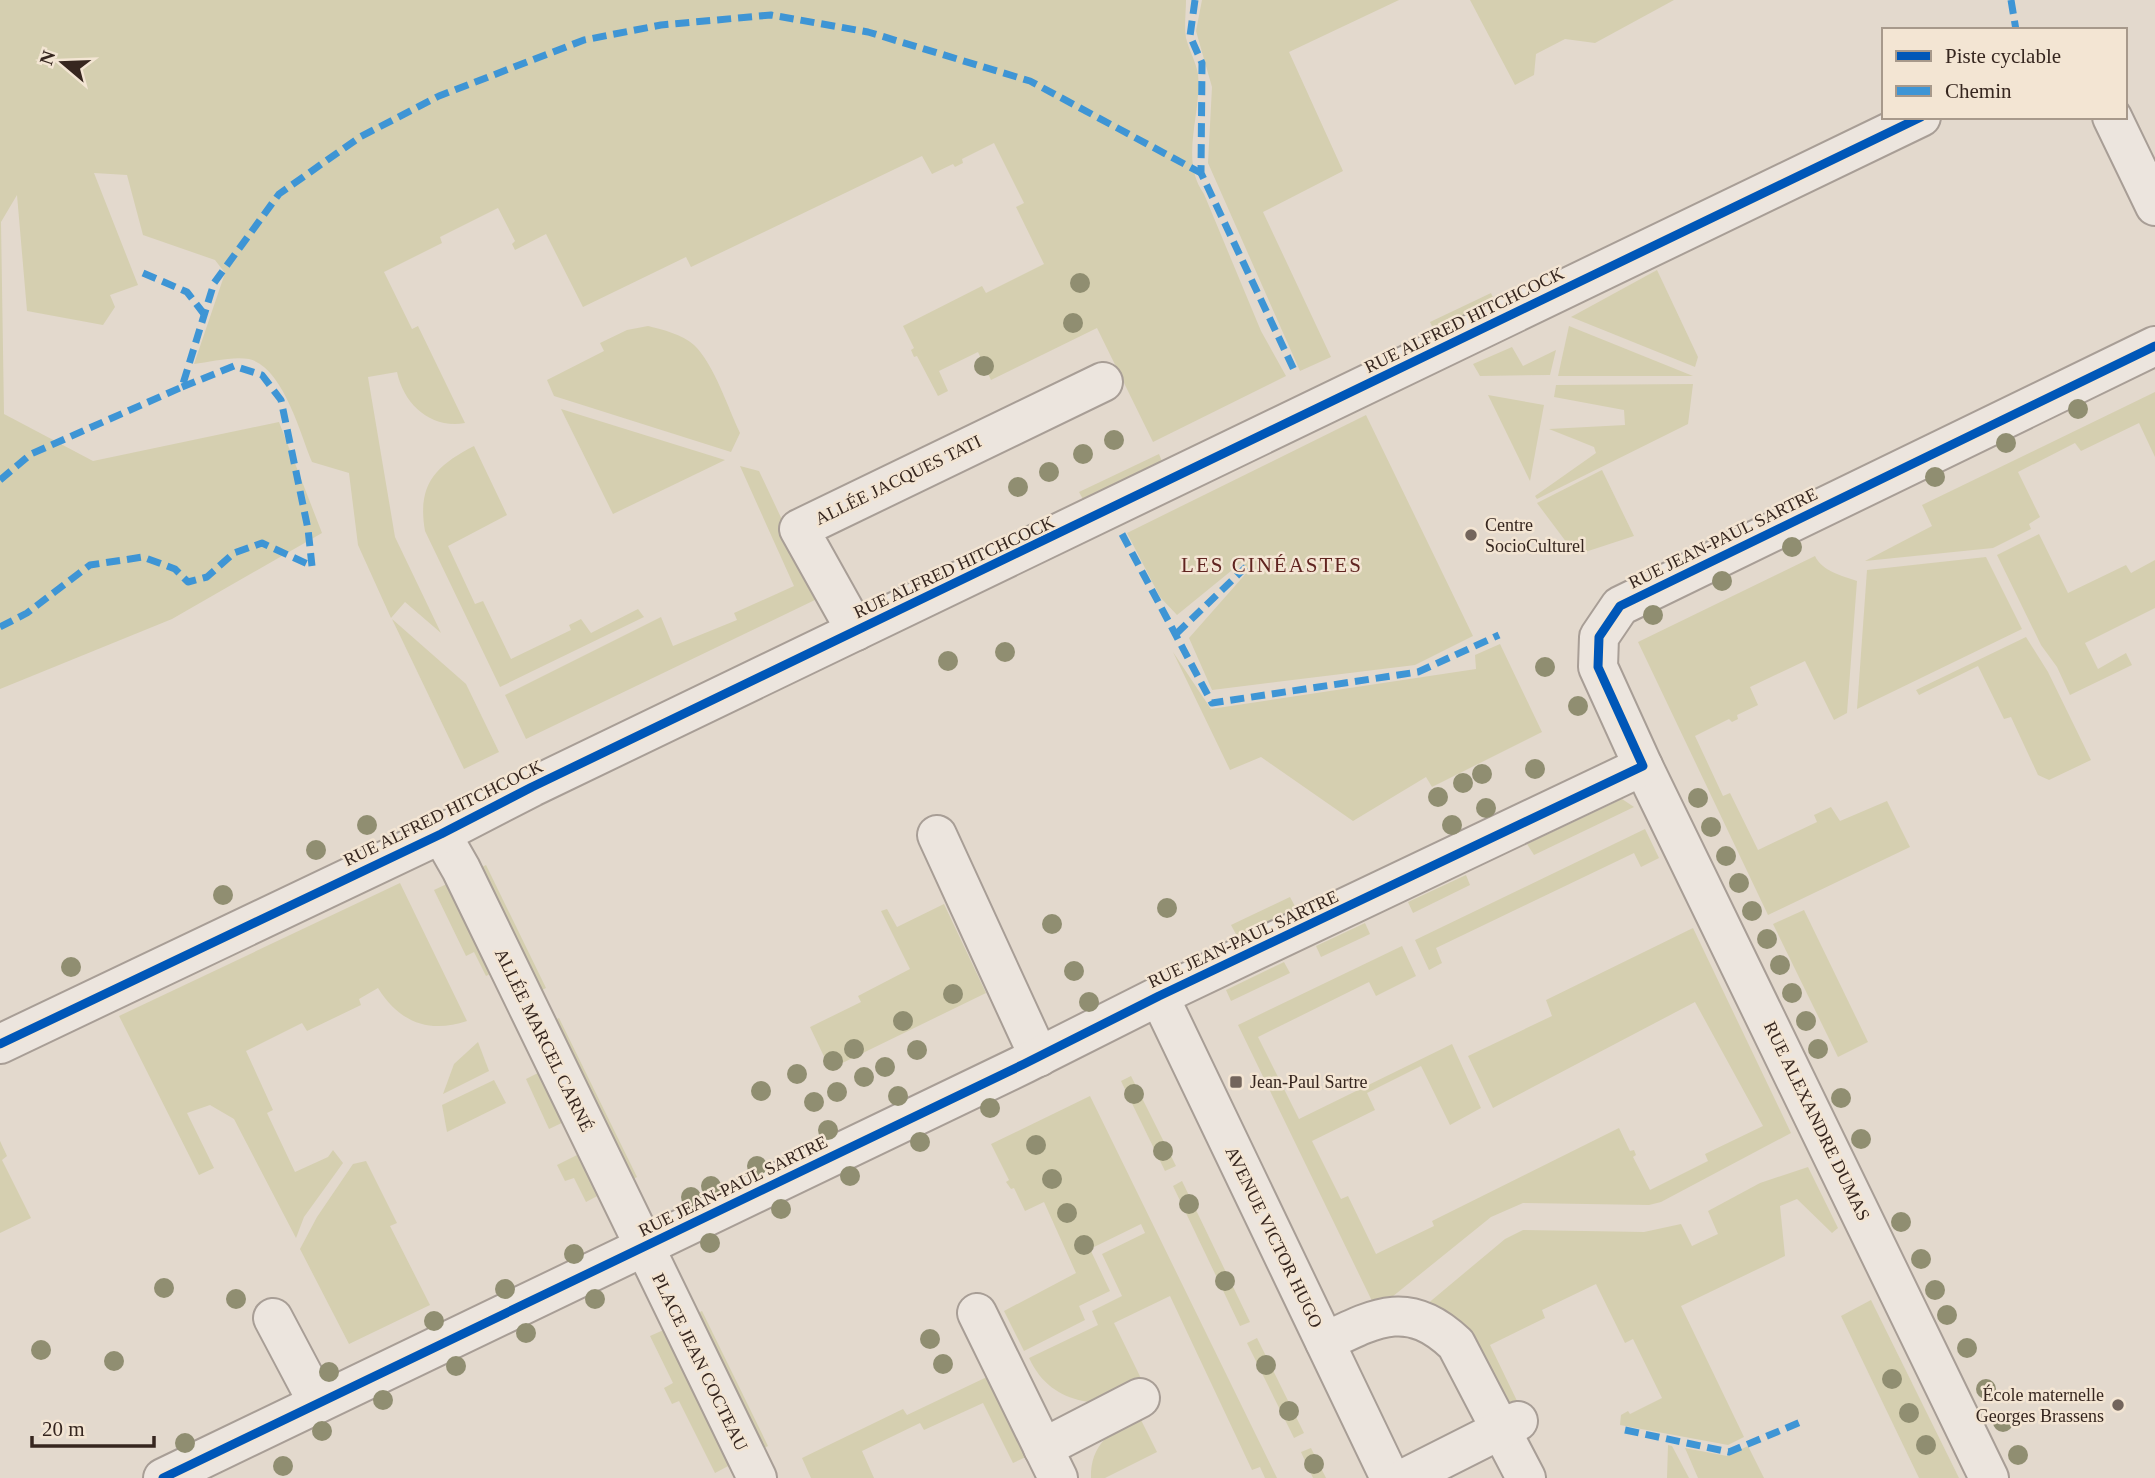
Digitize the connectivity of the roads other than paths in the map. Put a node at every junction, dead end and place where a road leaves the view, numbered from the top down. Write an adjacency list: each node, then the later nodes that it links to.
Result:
1 (1917, 119): 6 (street, RUE ALFRED HITCHCOCK)
2 (2113, 119): 3 (street)
3 (2155, 206)
4 (2155, 346): 7 (street, RUE JEAN-PAUL SARTRE)
5 (1103, 382): 6 (street, ALLÉE JACQUES TATI)
6 (856, 631): 8 (street, RUE ALFRED HITCHCOCK)
7 (1643, 766): 10 (street, RUE JEAN-PAUL SARTRE); 26 (street, RUE ALEXANDRE DUMAS)
8 (441, 834): 11 (street, RUE ALFRED HITCHCOCK); 13 (street, ALLÉE MARCEL CARNÉ)
9 (937, 835): 12 (street)
10 (1159, 996): 12 (street, RUE JEAN-PAUL SARTRE); 16 (street, AVENUE VICTOR HUGO)
11 (0, 1044)
12 (1039, 1057): 13 (street, RUE JEAN-PAUL SARTRE)
13 (644, 1247): 18 (street, RUE JEAN-PAUL SARTRE); 22 (street, PLACE JEAN COCTEAU)
14 (977, 1313): 20 (street)
15 (273, 1318): 18 (street)
16 (1325, 1342): 19 (street); 23 (street, AVENUE VICTOR HUGO)
17 (1140, 1398): 20 (street)
18 (318, 1403): 21 (street, RUE JEAN-PAUL SARTRE)
19 (1509, 1425): 24 (street); 25 (street)
20 (1050, 1463)
21 (163, 1478)
22 (757, 1478)
23 (1391, 1478)
24 (1405, 1478)
25 (1526, 1478)
26 (1989, 1478)

